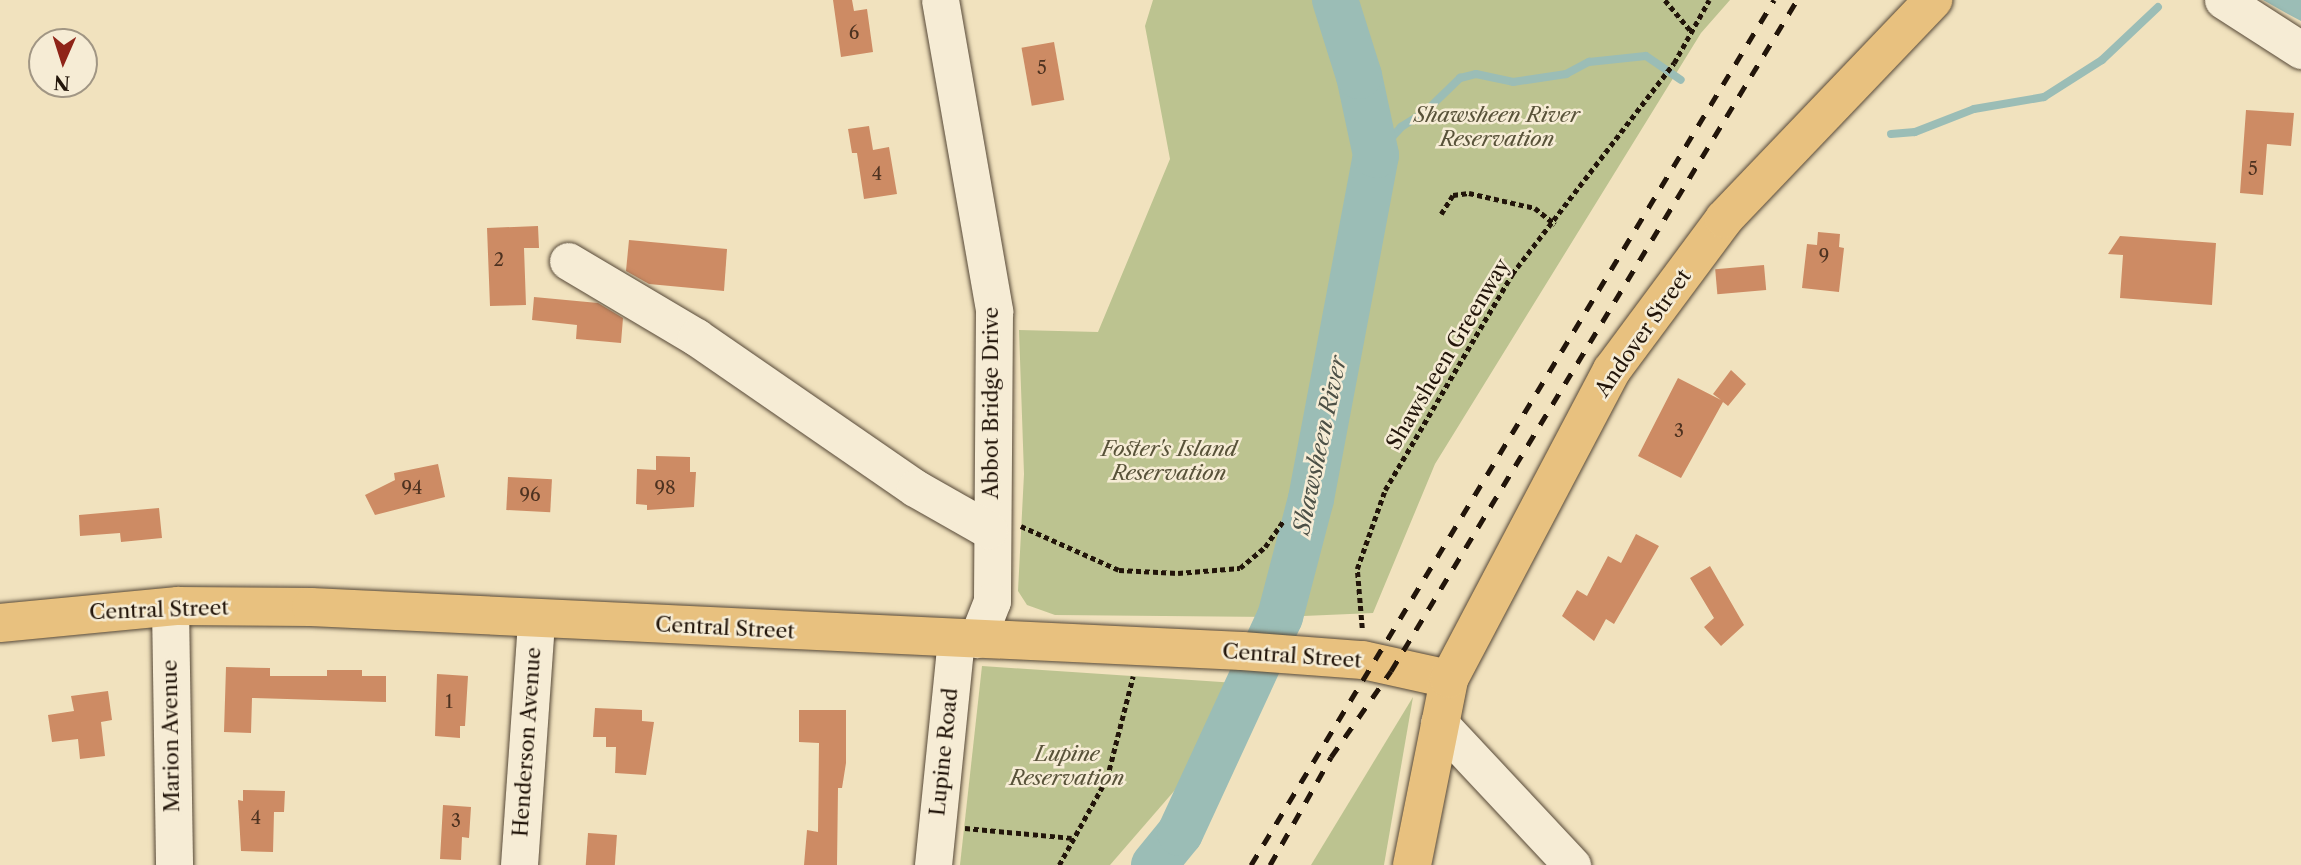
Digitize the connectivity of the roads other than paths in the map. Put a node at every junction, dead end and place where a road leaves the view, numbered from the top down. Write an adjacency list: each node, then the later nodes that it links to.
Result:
1 (940, 0): 6 (street, Abbot Bridge Drive)
2 (1933, 0): 11 (main road, Andover Street)
3 (2223, 0): 4 (street)
4 (2301, 50)
5 (568, 261): 6 (street)
6 (990, 522): 10 (street, Abbot Bridge Drive)
7 (170, 607): 8 (main road, Central Street); 9 (main road, Central Street); 13 (street, Marion Avenue)
8 (536, 619): 10 (main road, Central Street); 14 (street, Henderson Avenue)
9 (0, 623)
10 (966, 639): 11 (main road, Central Street); 15 (street, Lupine Road)
11 (1449, 679): 12 (main road, Andover Street)
12 (1439, 723): 16 (main road, Andover Street); 17 (street)
13 (174, 865)
14 (519, 865)
15 (933, 865)
16 (1412, 865)
17 (1572, 865)

